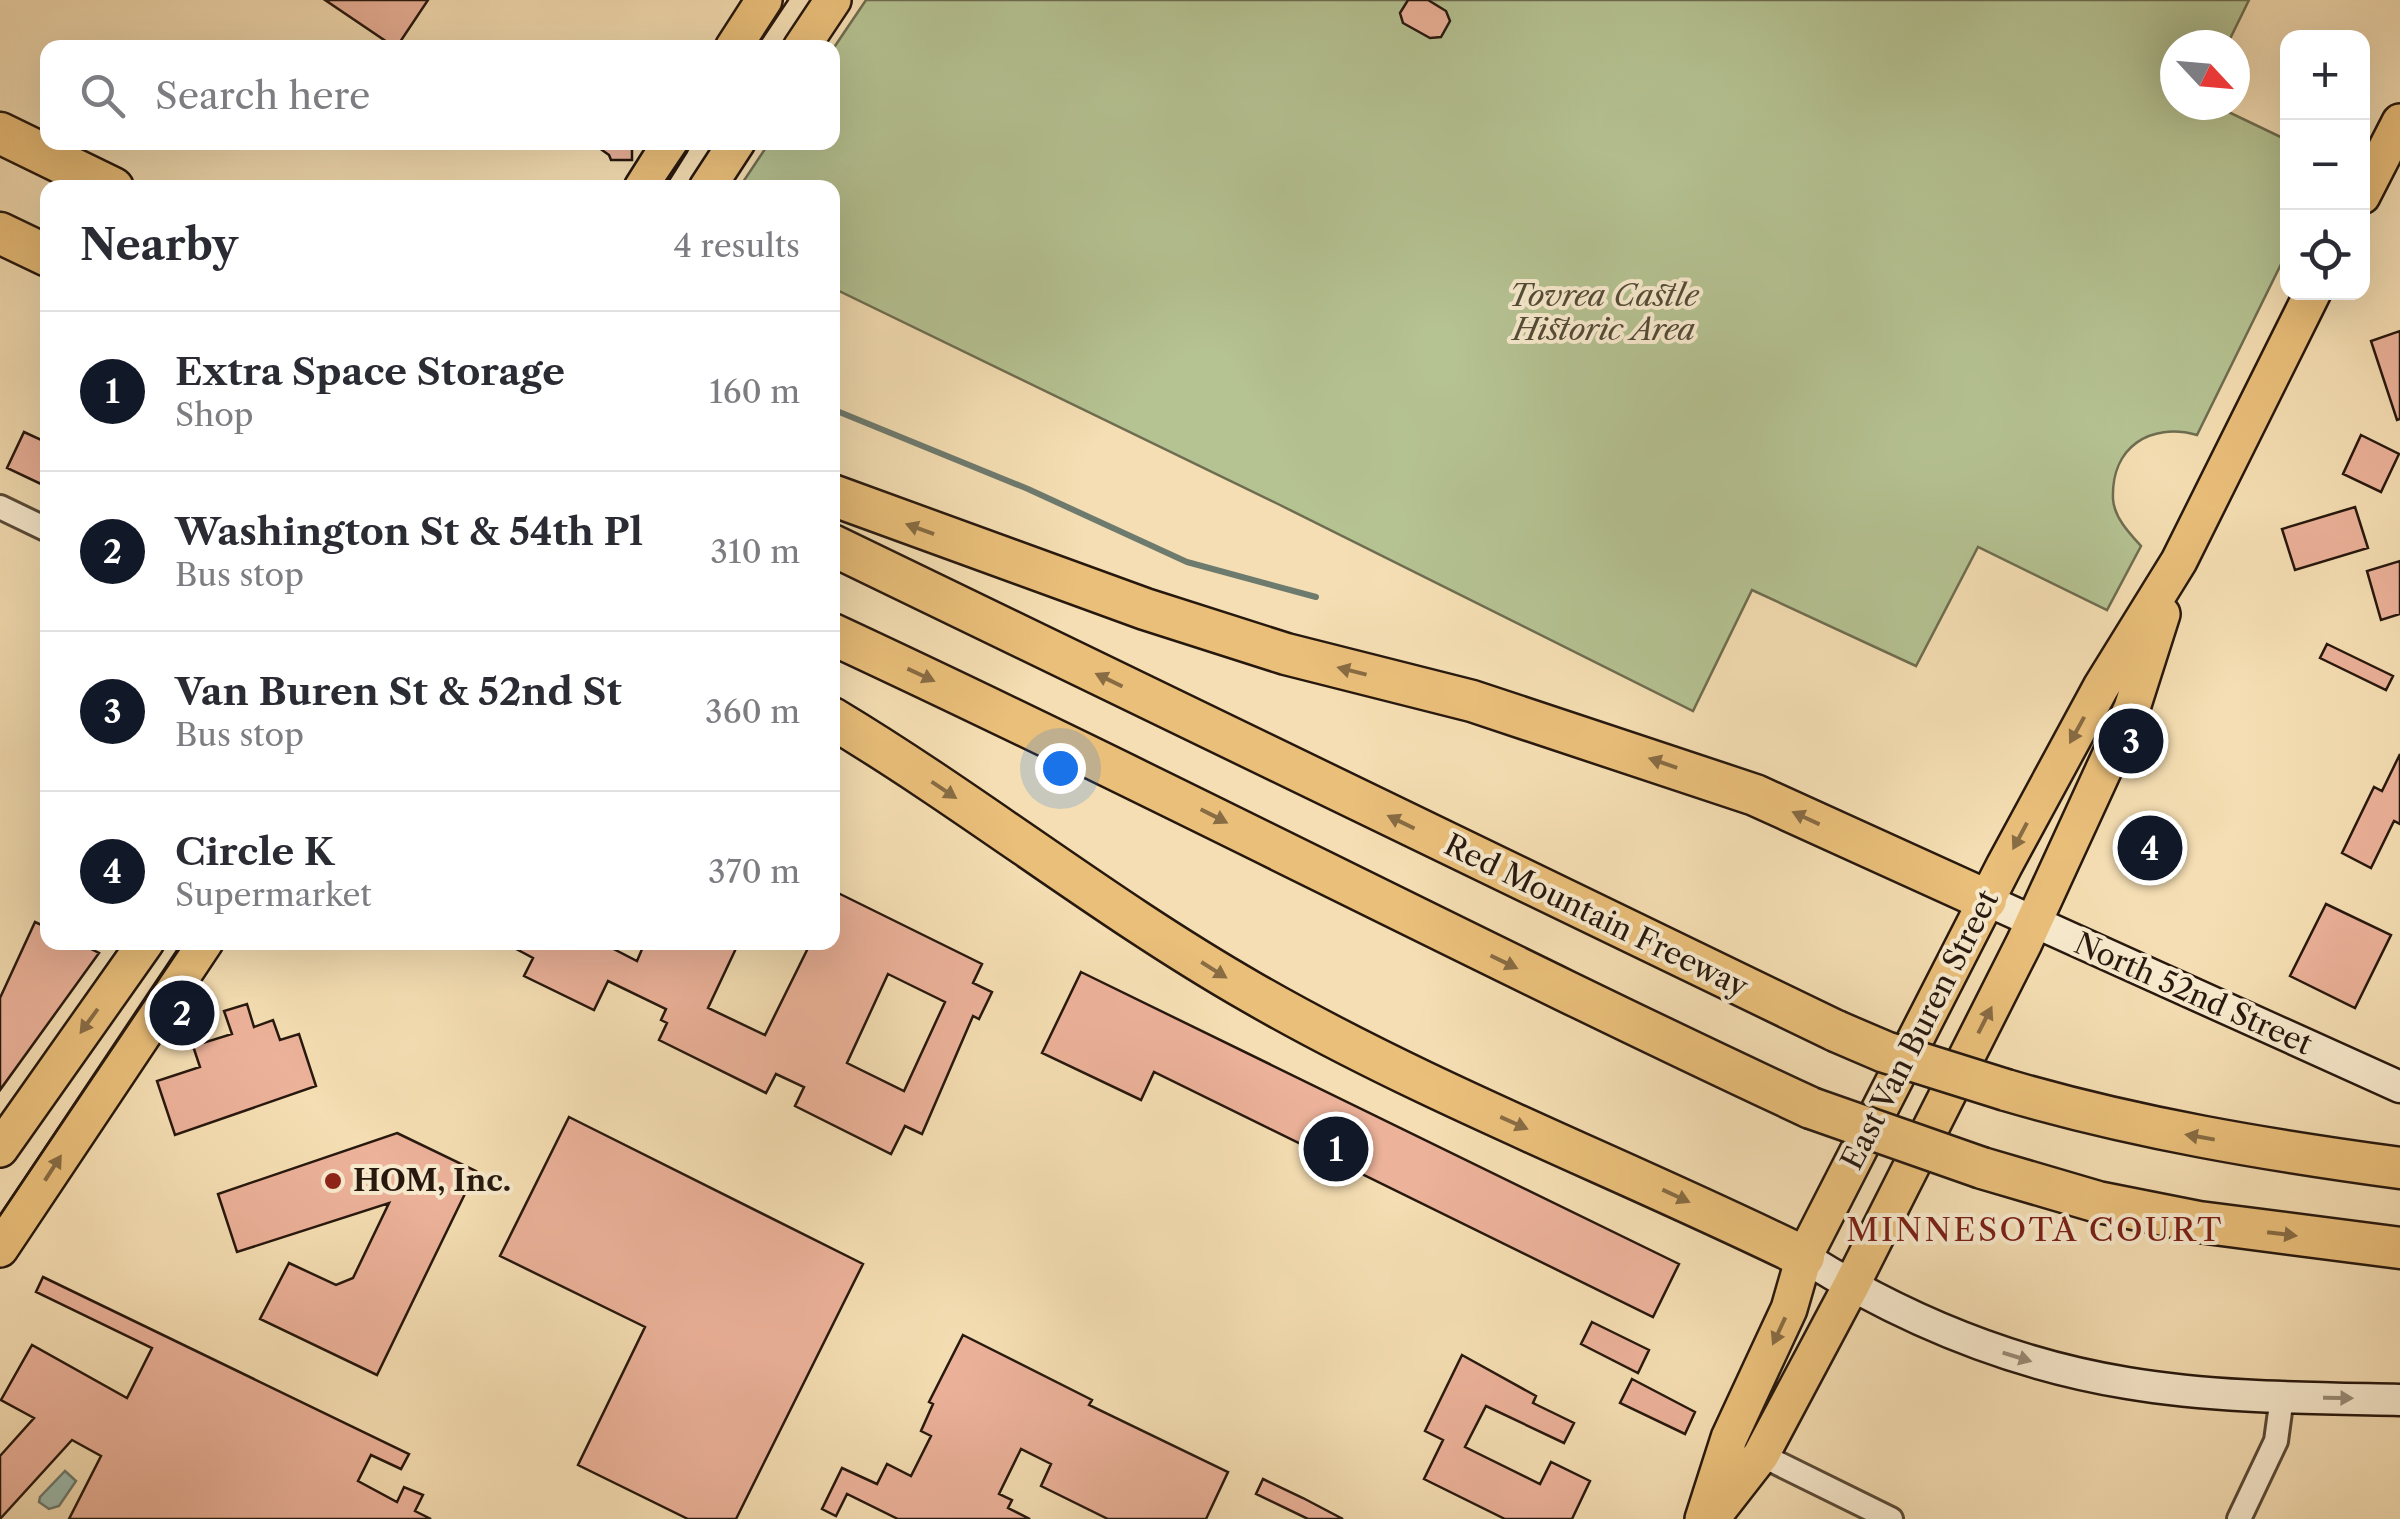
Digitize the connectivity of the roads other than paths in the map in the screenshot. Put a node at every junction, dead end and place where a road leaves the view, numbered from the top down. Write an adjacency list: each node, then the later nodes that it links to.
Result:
1 (764, 0): 3 (main road)
2 (833, 0): 4 (main road)
3 (739, 40)
4 (806, 40)
5 (2400, 122): 12 (main road)
6 (0, 133): 9 (highway)
7 (667, 150): 10 (main road)
8 (732, 150): 11 (main road)
9 (97, 180)
10 (647, 180)
11 (712, 180)
12 (2370, 180)
13 (0, 233): 14 (highway)
14 (40, 252)
15 (2309, 300): 20 (main road, East Van Buren Street)
16 (840, 498): 23 (highway, one-way to 16)
17 (0, 508): 18 (street)
18 (40, 526)
19 (840, 549): 29 (highway, Red Mountain Freeway, one-way to 19, bridge)
20 (2179, 561): 23 (main road, East Van Buren Street, one-way to 23); 24 (main road, East Van Buren Street)
21 (840, 638): 30 (highway, one-way to 30, bridge)
22 (840, 723): 32 (highway, one-way to 32)
23 (1986, 900): 24 (main road, North 52nd Street); 32 (main road, East Van Buren Street)
24 (2034, 924): 27 (main road, North 52nd Street); 33 (main road, East Van Buren Street, one-way to 24)
25 (140, 950): 28 (main road, one-way to 28)
26 (199, 950): 31 (main road, one-way to 26)
27 (2400, 1087)
28 (0, 1149)
29 (2400, 1168)
30 (2400, 1248)
31 (0, 1250)
32 (1804, 1256): 33 (main road); 37 (main road, East Van Buren Street, one-way to 37)
33 (1851, 1286): 34 (main road, one-way to 34); 36 (main road, East Van Buren Street)
34 (2282, 1398): 35 (main road, one-way to 35); 39 (street)
35 (2400, 1400)
36 (1761, 1455): 37 (main road, East Van Buren Street); 38 (street)
37 (1707, 1519)
38 (1891, 1519)
39 (2239, 1519)

